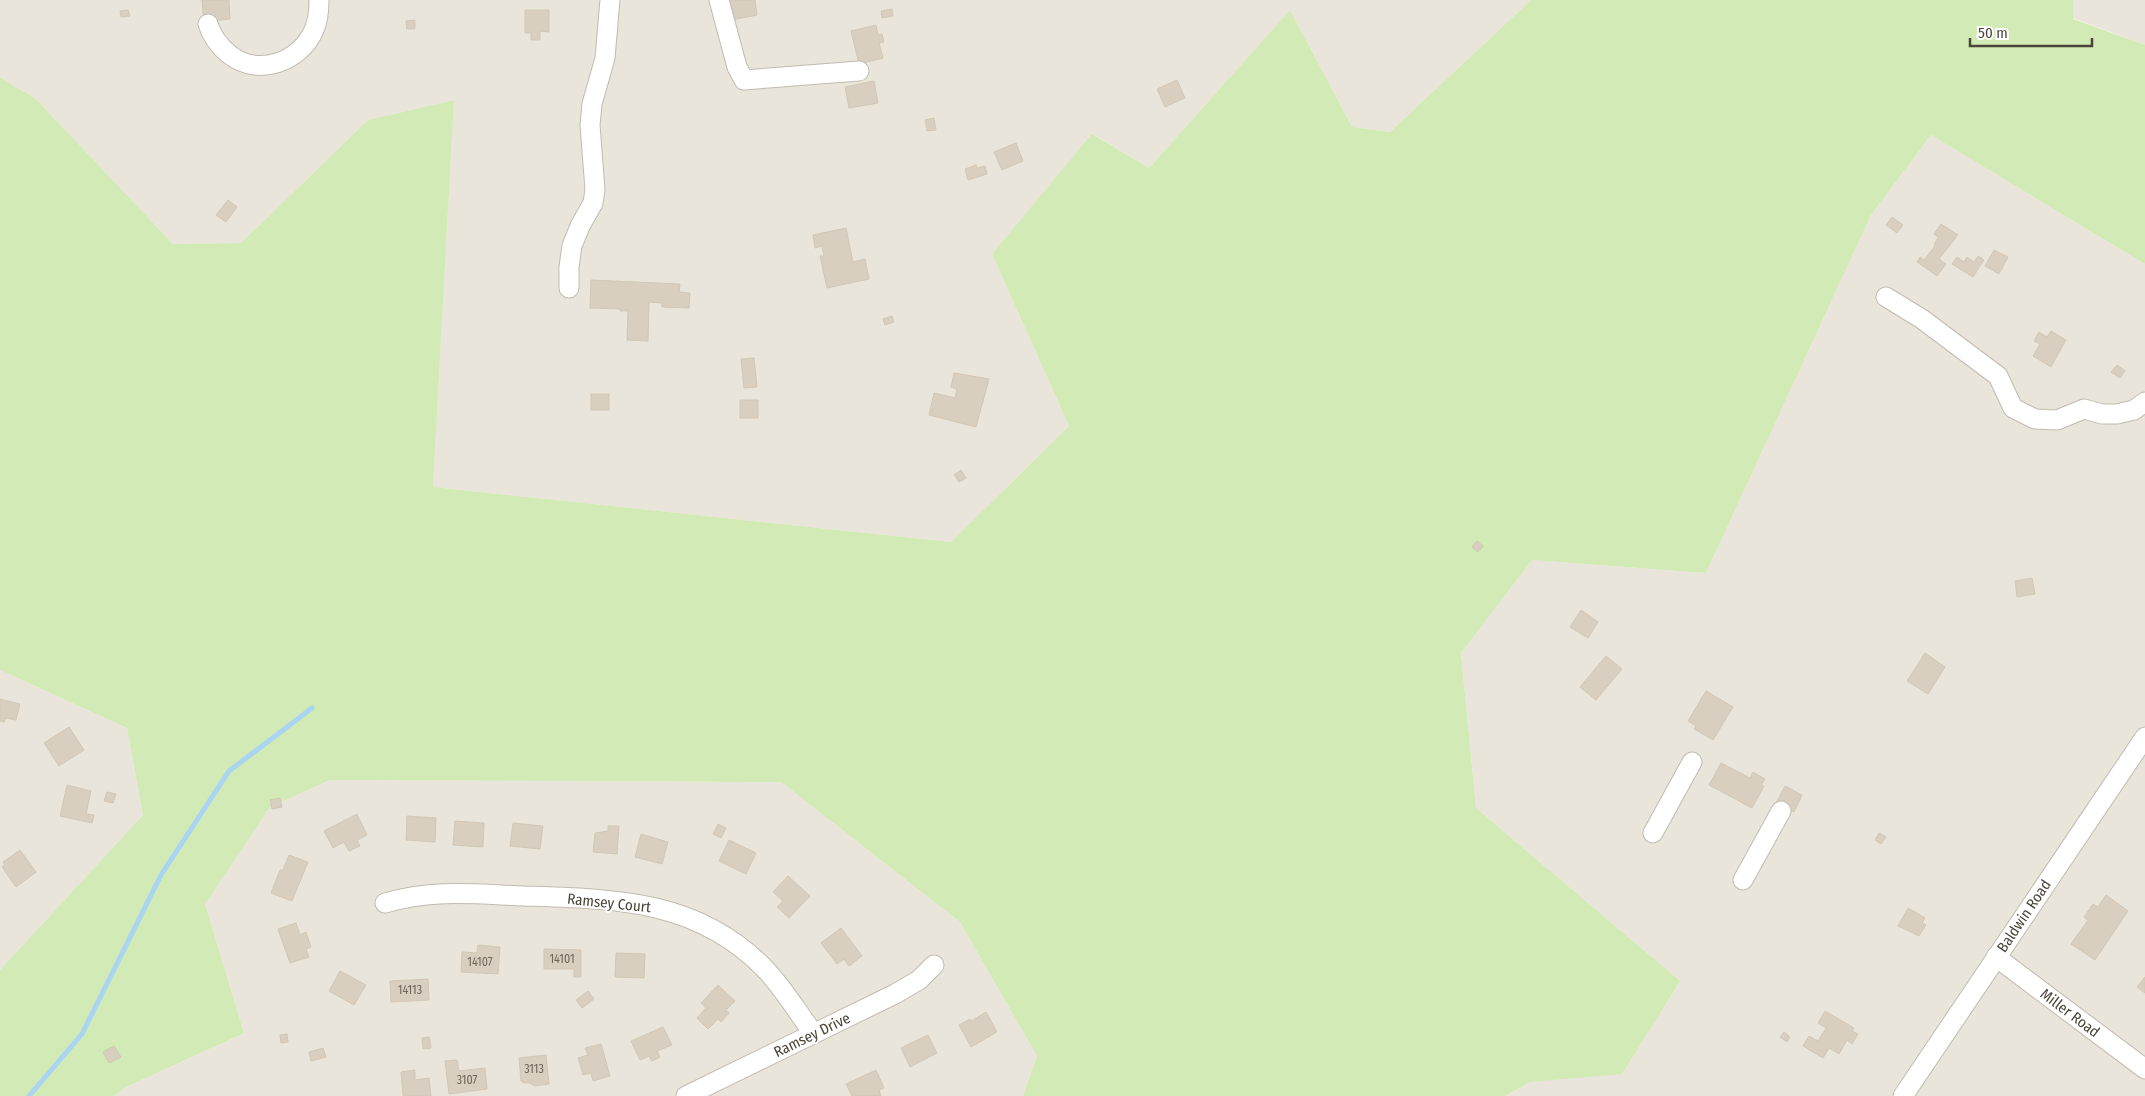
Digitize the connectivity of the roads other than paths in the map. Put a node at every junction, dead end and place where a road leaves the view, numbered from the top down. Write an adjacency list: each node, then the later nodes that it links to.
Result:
1 (319, 0): 4 (street)
2 (610, 0): 6 (street)
3 (718, 0): 5 (street)
4 (208, 24)
5 (859, 71)
6 (569, 288)
7 (1886, 297): 8 (street)
8 (2145, 402)
9 (2145, 737): 15 (street, Baldwin Road)
10 (1692, 762): 12 (street)
11 (1781, 811): 13 (street)
12 (1653, 833)
13 (1743, 880)
14 (385, 903): 17 (street, Ramsey Court)
15 (1996, 956): 18 (street, Miller Road); 20 (street, Baldwin Road)
16 (934, 965): 17 (street, Ramsey Drive)
17 (814, 1034): 19 (street, Ramsey Drive)
18 (2145, 1069)
19 (686, 1096)
20 (1903, 1096)

